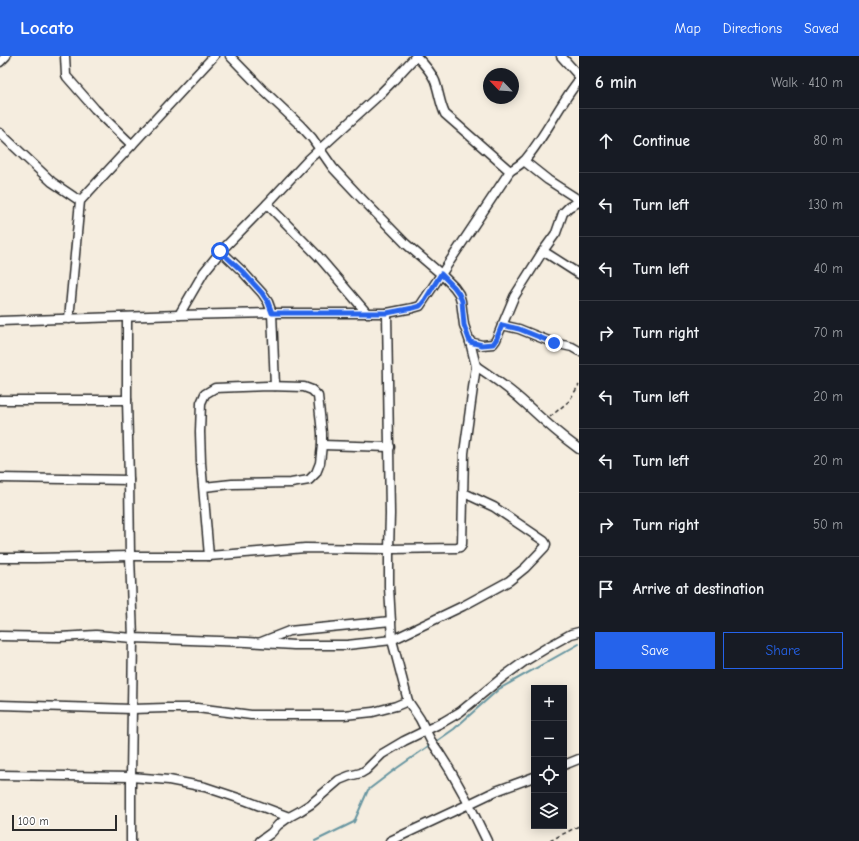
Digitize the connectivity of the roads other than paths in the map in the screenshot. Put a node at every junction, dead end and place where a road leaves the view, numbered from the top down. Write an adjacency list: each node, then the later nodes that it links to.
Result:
1 (6, 56): 7 (street)
2 (66, 56): 11 (street)
3 (230, 56): 12 (street)
4 (416, 56): 12 (street); 14 (street)
5 (561, 56): 8 (street)
6 (212, 57): 11 (street)
7 (0, 62)
8 (579, 76)
9 (579, 80): 13 (street)
10 (0, 133): 15 (street)
11 (132, 145): 15 (street)
12 (320, 149): 17 (street); 20 (street)
13 (524, 161): 14 (street); 16 (street)
14 (510, 171): 20 (street)
15 (80, 201): 27 (street)
16 (579, 201): 19 (street)
17 (267, 204): 18 (street); 22 (street)
18 (220, 251): 23 (street); 25 (street)
19 (543, 251): 21 (street); 29 (street)
20 (441, 274): 24 (street); 30 (street)
21 (579, 274)
22 (366, 312): 23 (street); 24 (street)
23 (272, 313): 25 (street); 33 (street)
24 (387, 313): 37 (street)
25 (179, 315): 26 (street)
26 (127, 317): 27 (street); 35 (street)
27 (69, 319): 28 (street)
28 (0, 321)
29 (502, 325): 30 (street); 31 (street)
30 (470, 342): 32 (street)
31 (579, 351)
32 (476, 366): 38 (street); 42 (street)
33 (275, 386): 36 (street); 41 (street)
34 (0, 400): 35 (street)
35 (127, 400): 40 (street)
36 (322, 445): 37 (street); 41 (street)
37 (390, 447): 43 (street)
38 (579, 449)
39 (0, 478): 40 (street)
40 (129, 480): 44 (street)
41 (204, 487): 45 (street)
42 (464, 493): 43 (street); 51 (street)
43 (388, 549): 45 (street); 47 (street)
44 (130, 556): 45 (street); 46 (street); 50 (street)
45 (209, 556)
46 (0, 558)
47 (391, 621): 51 (street); 52 (street)
48 (579, 632): 56 (street)
49 (0, 636): 50 (street)
50 (133, 638): 52 (street); 55 (street)
51 (392, 640): 52 (street); 53 (street)
52 (258, 643)
53 (408, 701): 55 (street); 56 (street)
54 (0, 705): 55 (street)
55 (132, 709): 60 (street)
56 (426, 730): 62 (street); 63 (street)
57 (579, 759): 58 (street)
58 (567, 764)
59 (0, 775): 60 (street)
60 (131, 777): 63 (street); 64 (street)
61 (531, 778): 62 (street)
62 (469, 804): 66 (street); 67 (street)
63 (289, 818): 65 (street)
64 (131, 841)
65 (260, 841)
66 (390, 841)
67 (487, 841)

